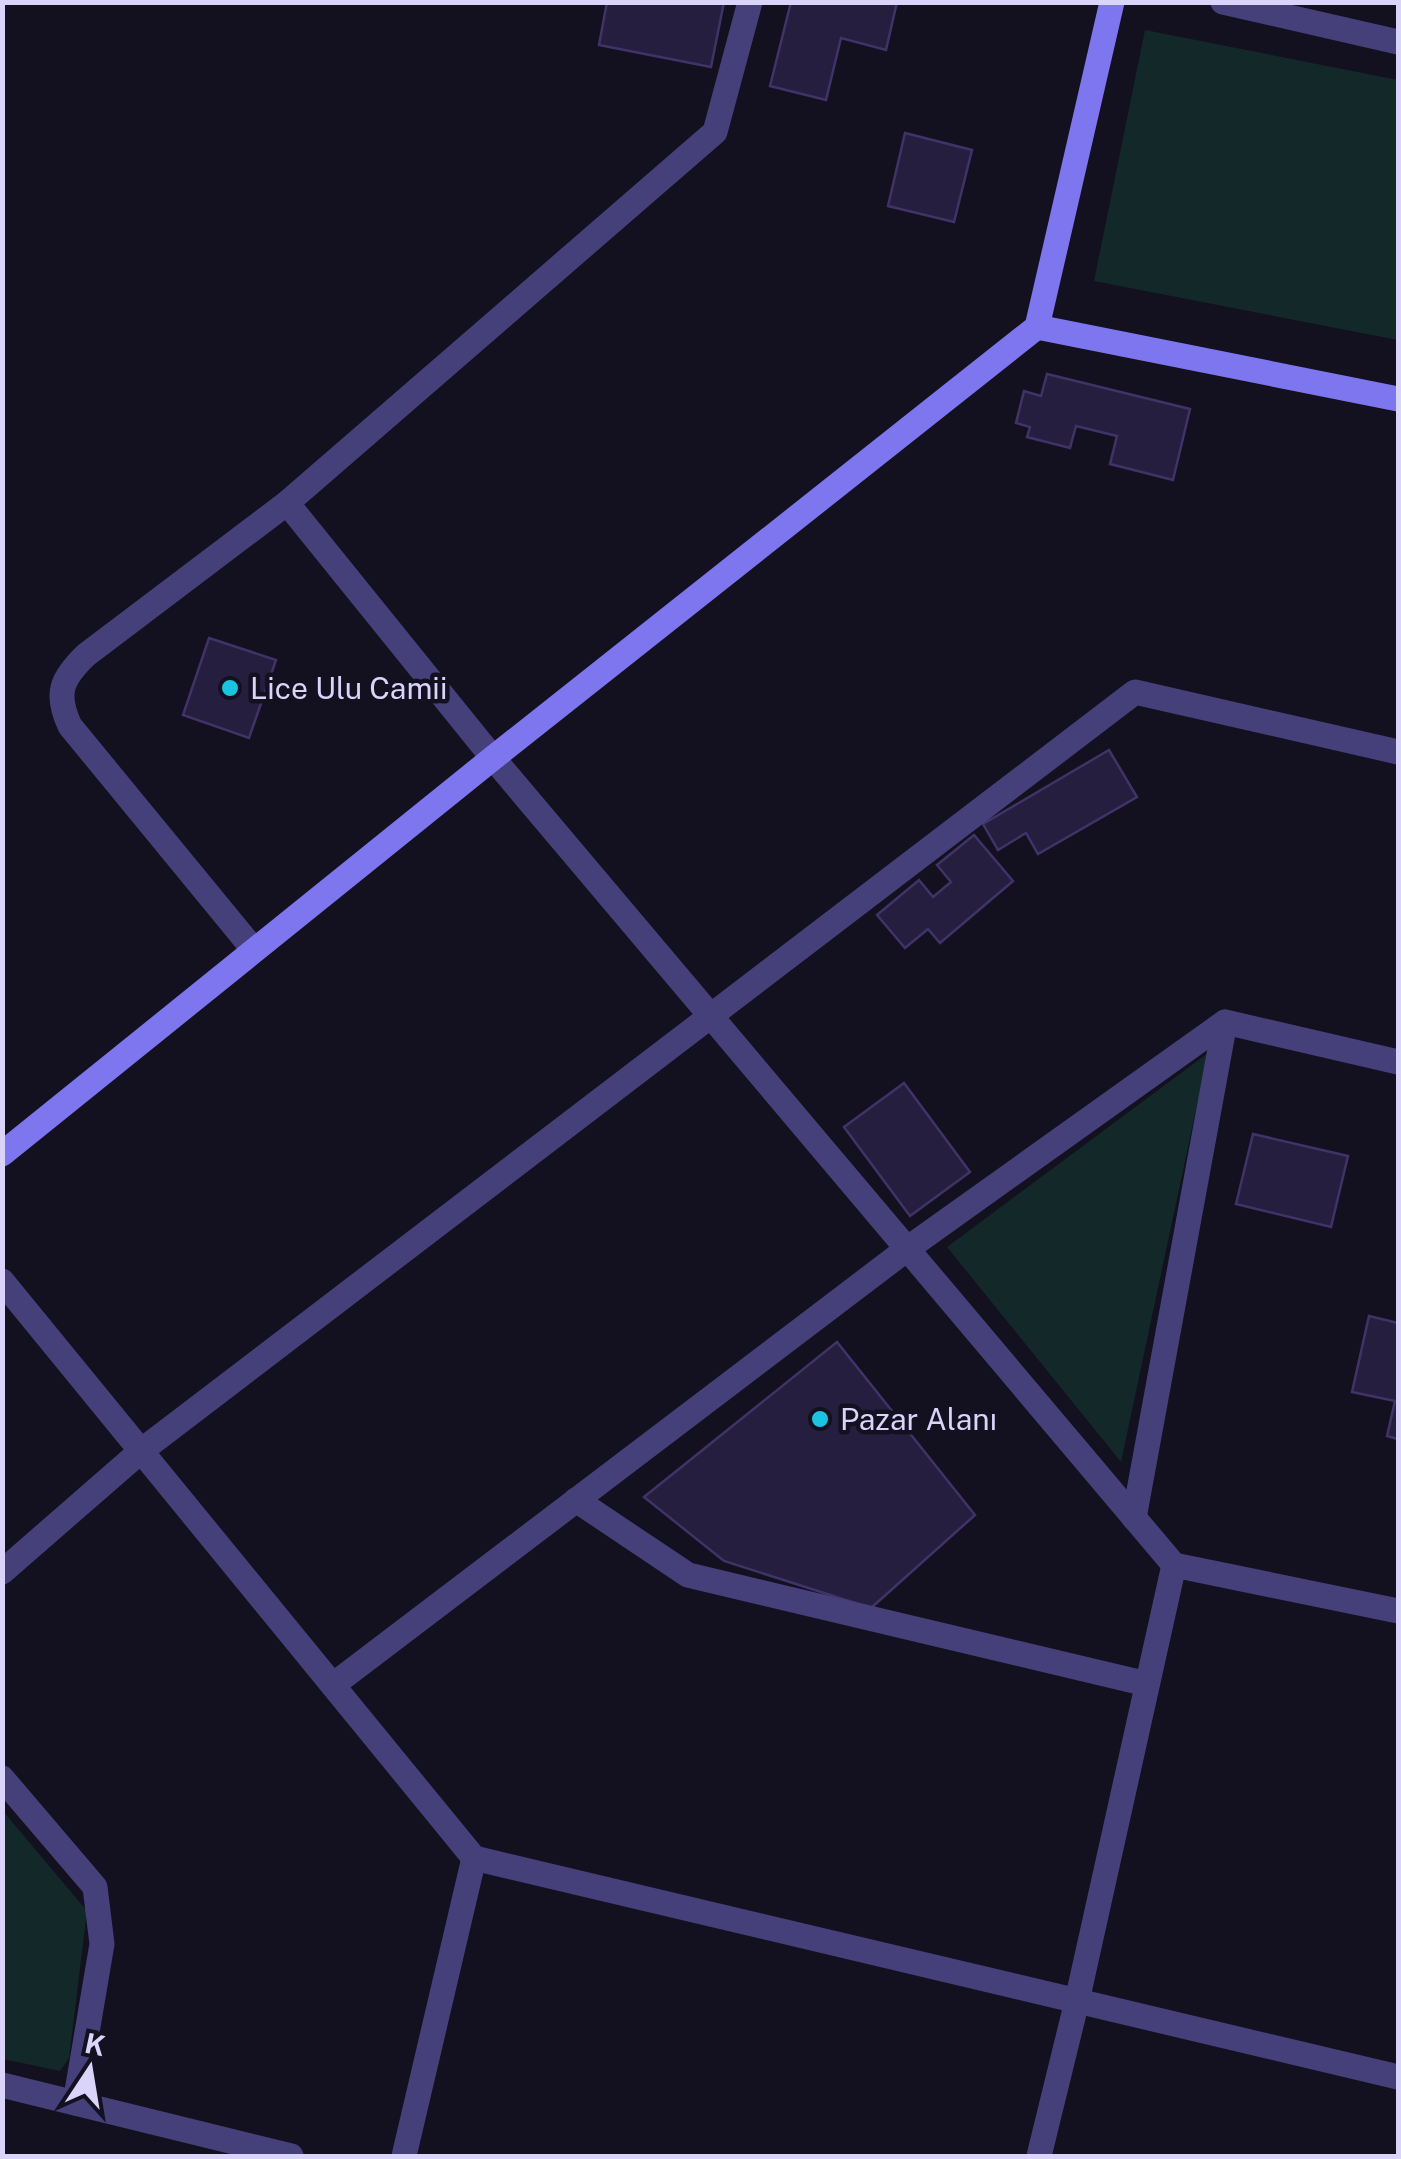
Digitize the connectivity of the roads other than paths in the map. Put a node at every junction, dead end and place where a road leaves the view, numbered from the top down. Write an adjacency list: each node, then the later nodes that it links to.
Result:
1 (750, 2): 7 (street)
2 (1112, 2): 5 (street)
3 (1222, 2): 4 (street)
4 (1398, 42)
5 (1037, 327): 6 (street); 9 (street)
6 (1398, 399)
7 (287, 503): 9 (street); 10 (street)
8 (1398, 752): 11 (street)
9 (492, 758): 10 (street); 11 (street)
10 (254, 950): 14 (street)
11 (711, 1017): 15 (street); 17 (street)
12 (1225, 1022): 13 (street); 15 (street); 19 (street)
13 (1398, 1062)
14 (2, 1154)
15 (907, 1248): 18 (street); 19 (street)
16 (2, 1281): 17 (street)
17 (141, 1451): 21 (street); 24 (street)
18 (576, 1500): 23 (street); 24 (street)
19 (1134, 1518): 20 (street)
20 (1174, 1565): 22 (street); 23 (street)
21 (2, 1572)
22 (1398, 1612)
23 (1147, 1684): 27 (street)
24 (332, 1685): 26 (street)
25 (2, 1778): 30 (street)
26 (474, 1858): 27 (street); 32 (street)
27 (1077, 2001): 28 (street); 33 (street)
28 (1398, 2077)
29 (2, 2085): 30 (street)
30 (76, 2103): 31 (street)
31 (291, 2156)
32 (404, 2156)
33 (1039, 2156)

